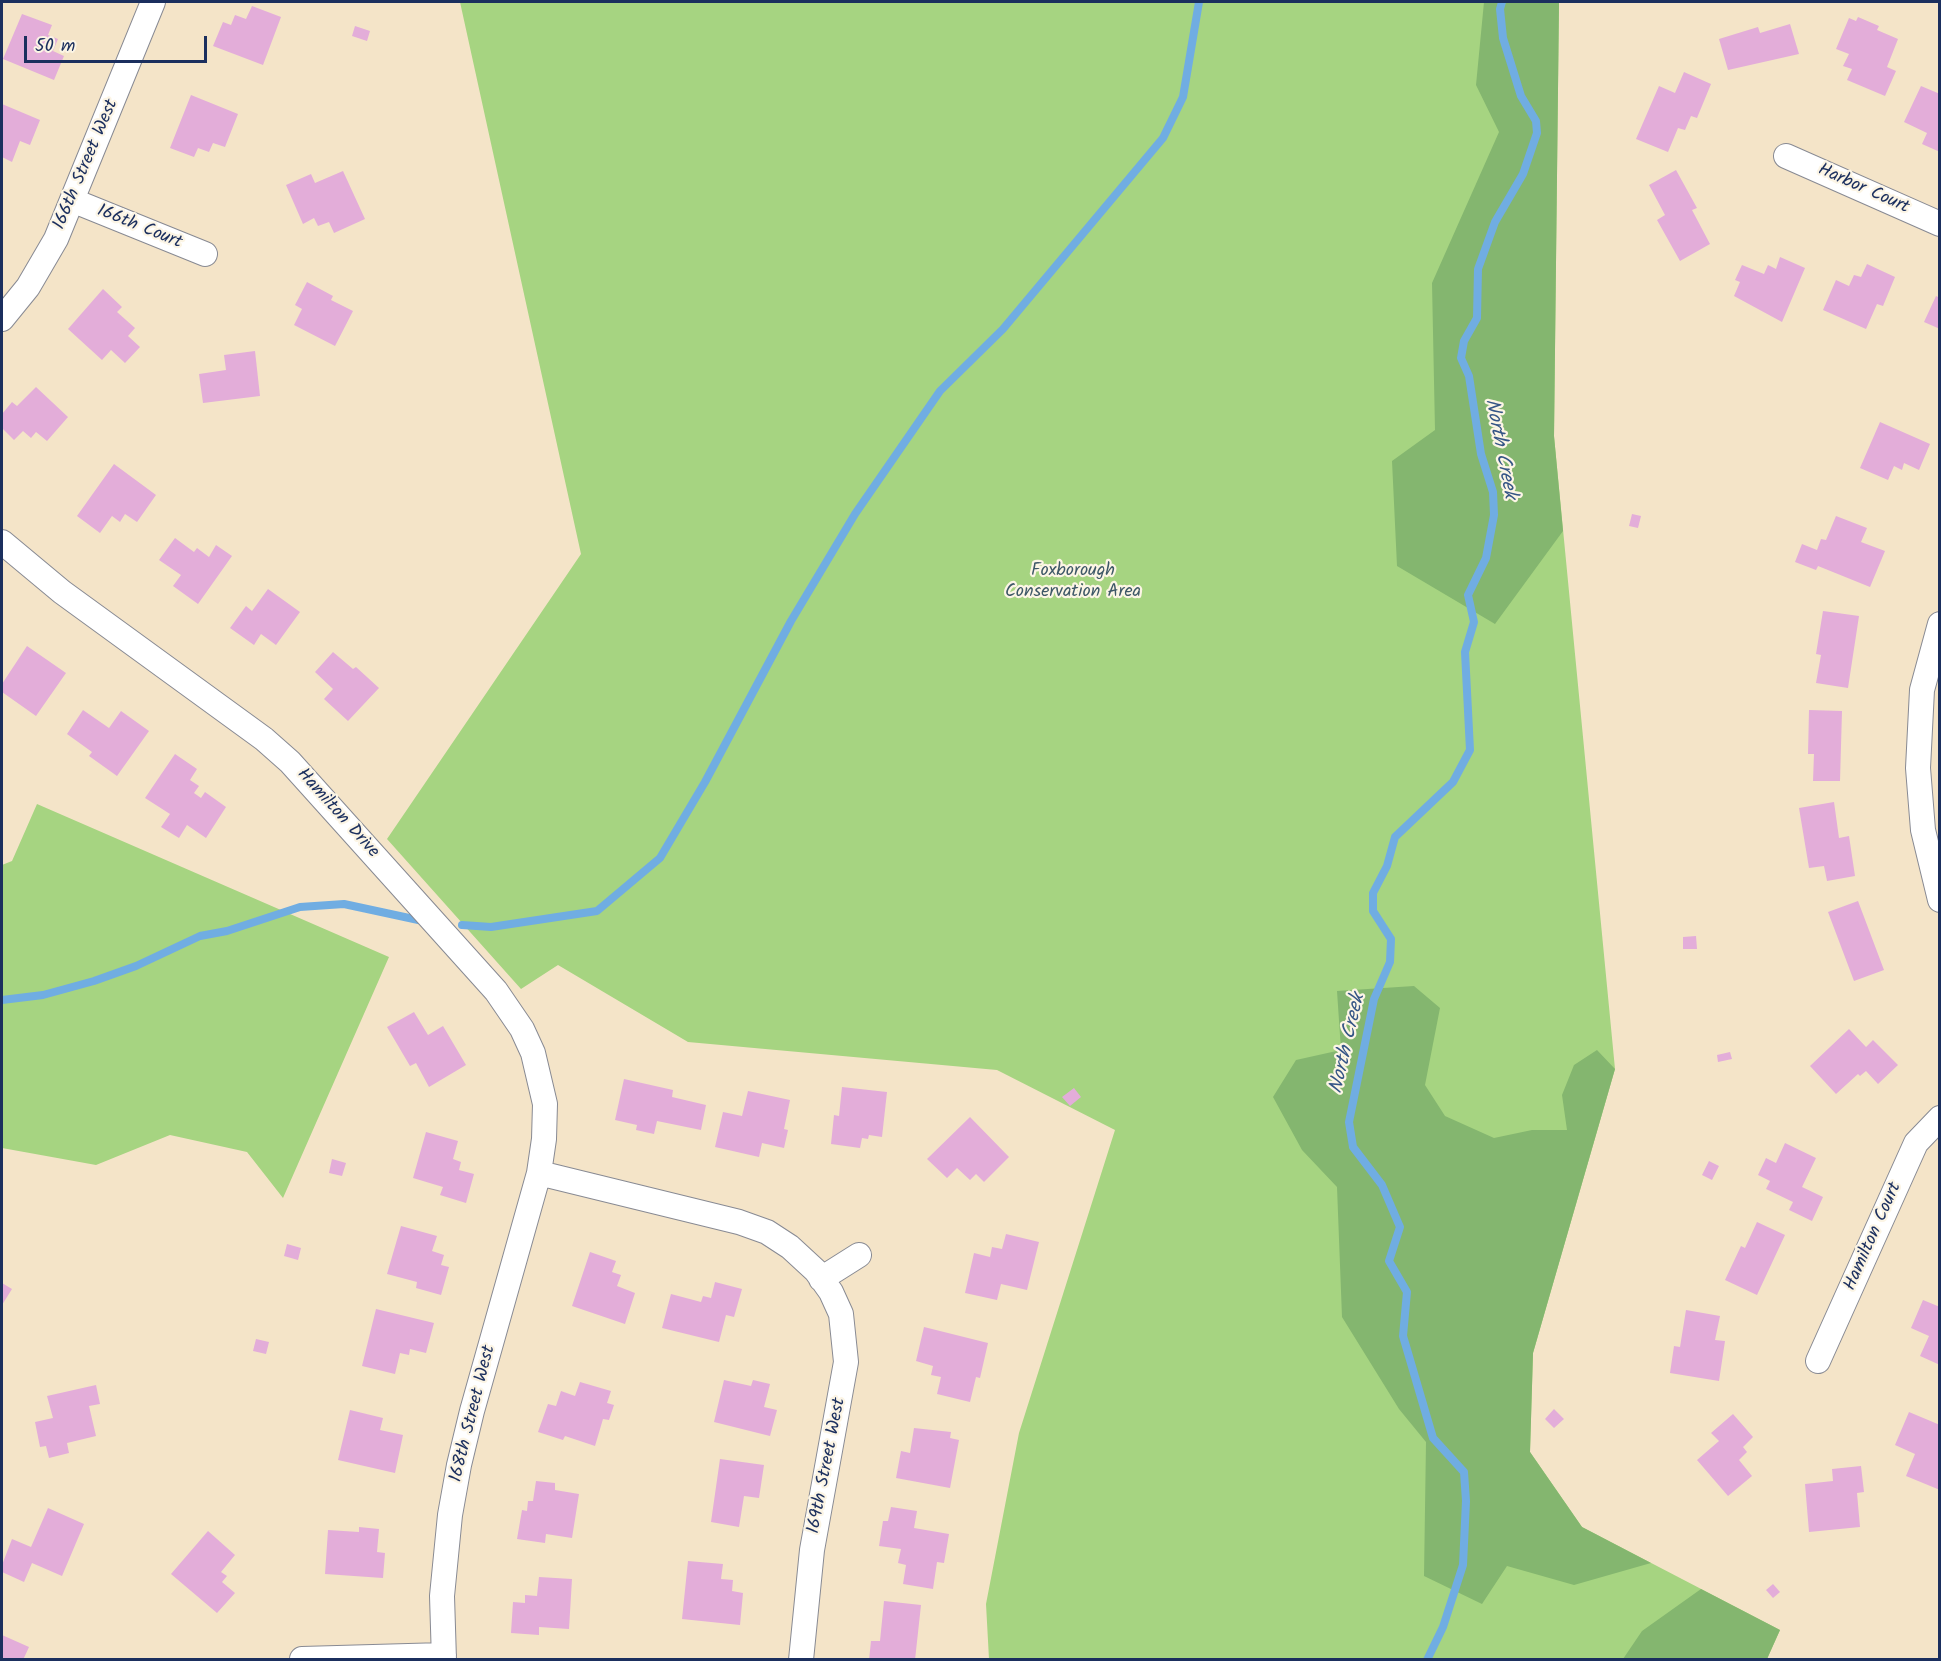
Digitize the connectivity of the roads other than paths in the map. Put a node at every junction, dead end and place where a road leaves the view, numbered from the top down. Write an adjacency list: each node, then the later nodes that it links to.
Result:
1 (153, 2): 3 (street, 166th Street West)
2 (1786, 156): 4 (street, Harbor Court)
3 (74, 201): 5 (street, 166th Court); 6 (street, 166th Street West)
4 (1940, 224)
5 (205, 254)
6 (2, 319)
7 (2, 542): 11 (street, Hamilton Drive)
8 (1940, 624): 9 (street)
9 (1940, 900)
10 (1940, 1119): 14 (street, Hamilton Court)
11 (538, 1173): 13 (street, 169th Street West); 15 (street, 168th Street West)
12 (859, 1255): 13 (street)
13 (821, 1279): 17 (street, 169th Street West)
14 (1818, 1361)
15 (444, 1657): 16 (street)
16 (302, 1659)
17 (801, 1659)

